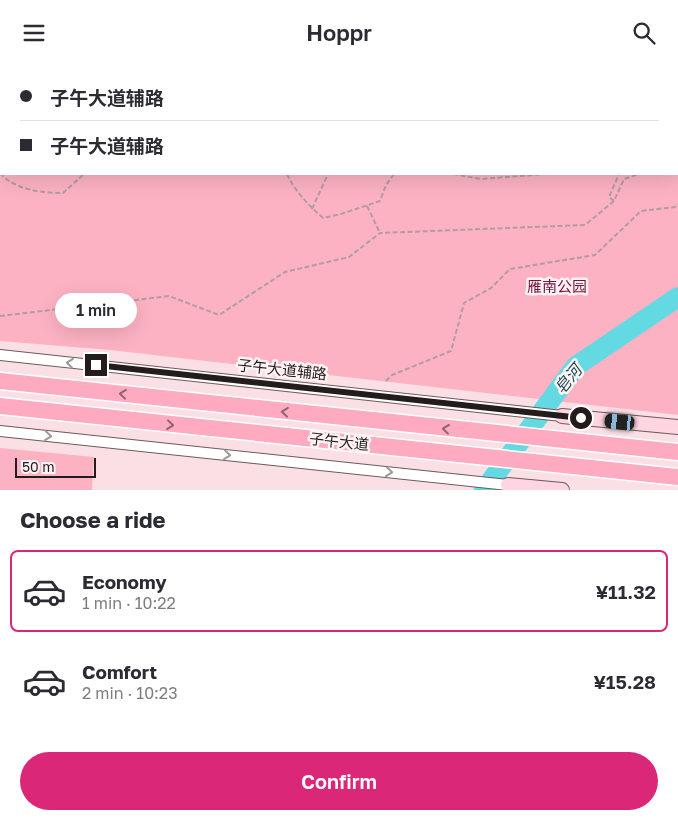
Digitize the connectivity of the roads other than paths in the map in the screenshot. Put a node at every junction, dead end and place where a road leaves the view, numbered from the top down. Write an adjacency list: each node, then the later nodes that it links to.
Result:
1 (0, 355): 4 (street, 子午大道辅路, one-way to 1)
2 (0, 381): 7 (main road, 子午大道, one-way to 2)
3 (0, 406): 8 (main road, 子午大道, one-way to 8)
4 (562, 416): 5 (main road)
5 (678, 427)
6 (0, 431): 9 (street, one-way to 9)
7 (678, 452)
8 (678, 477)
9 (512, 487): 10 (main road)
10 (562, 490)

